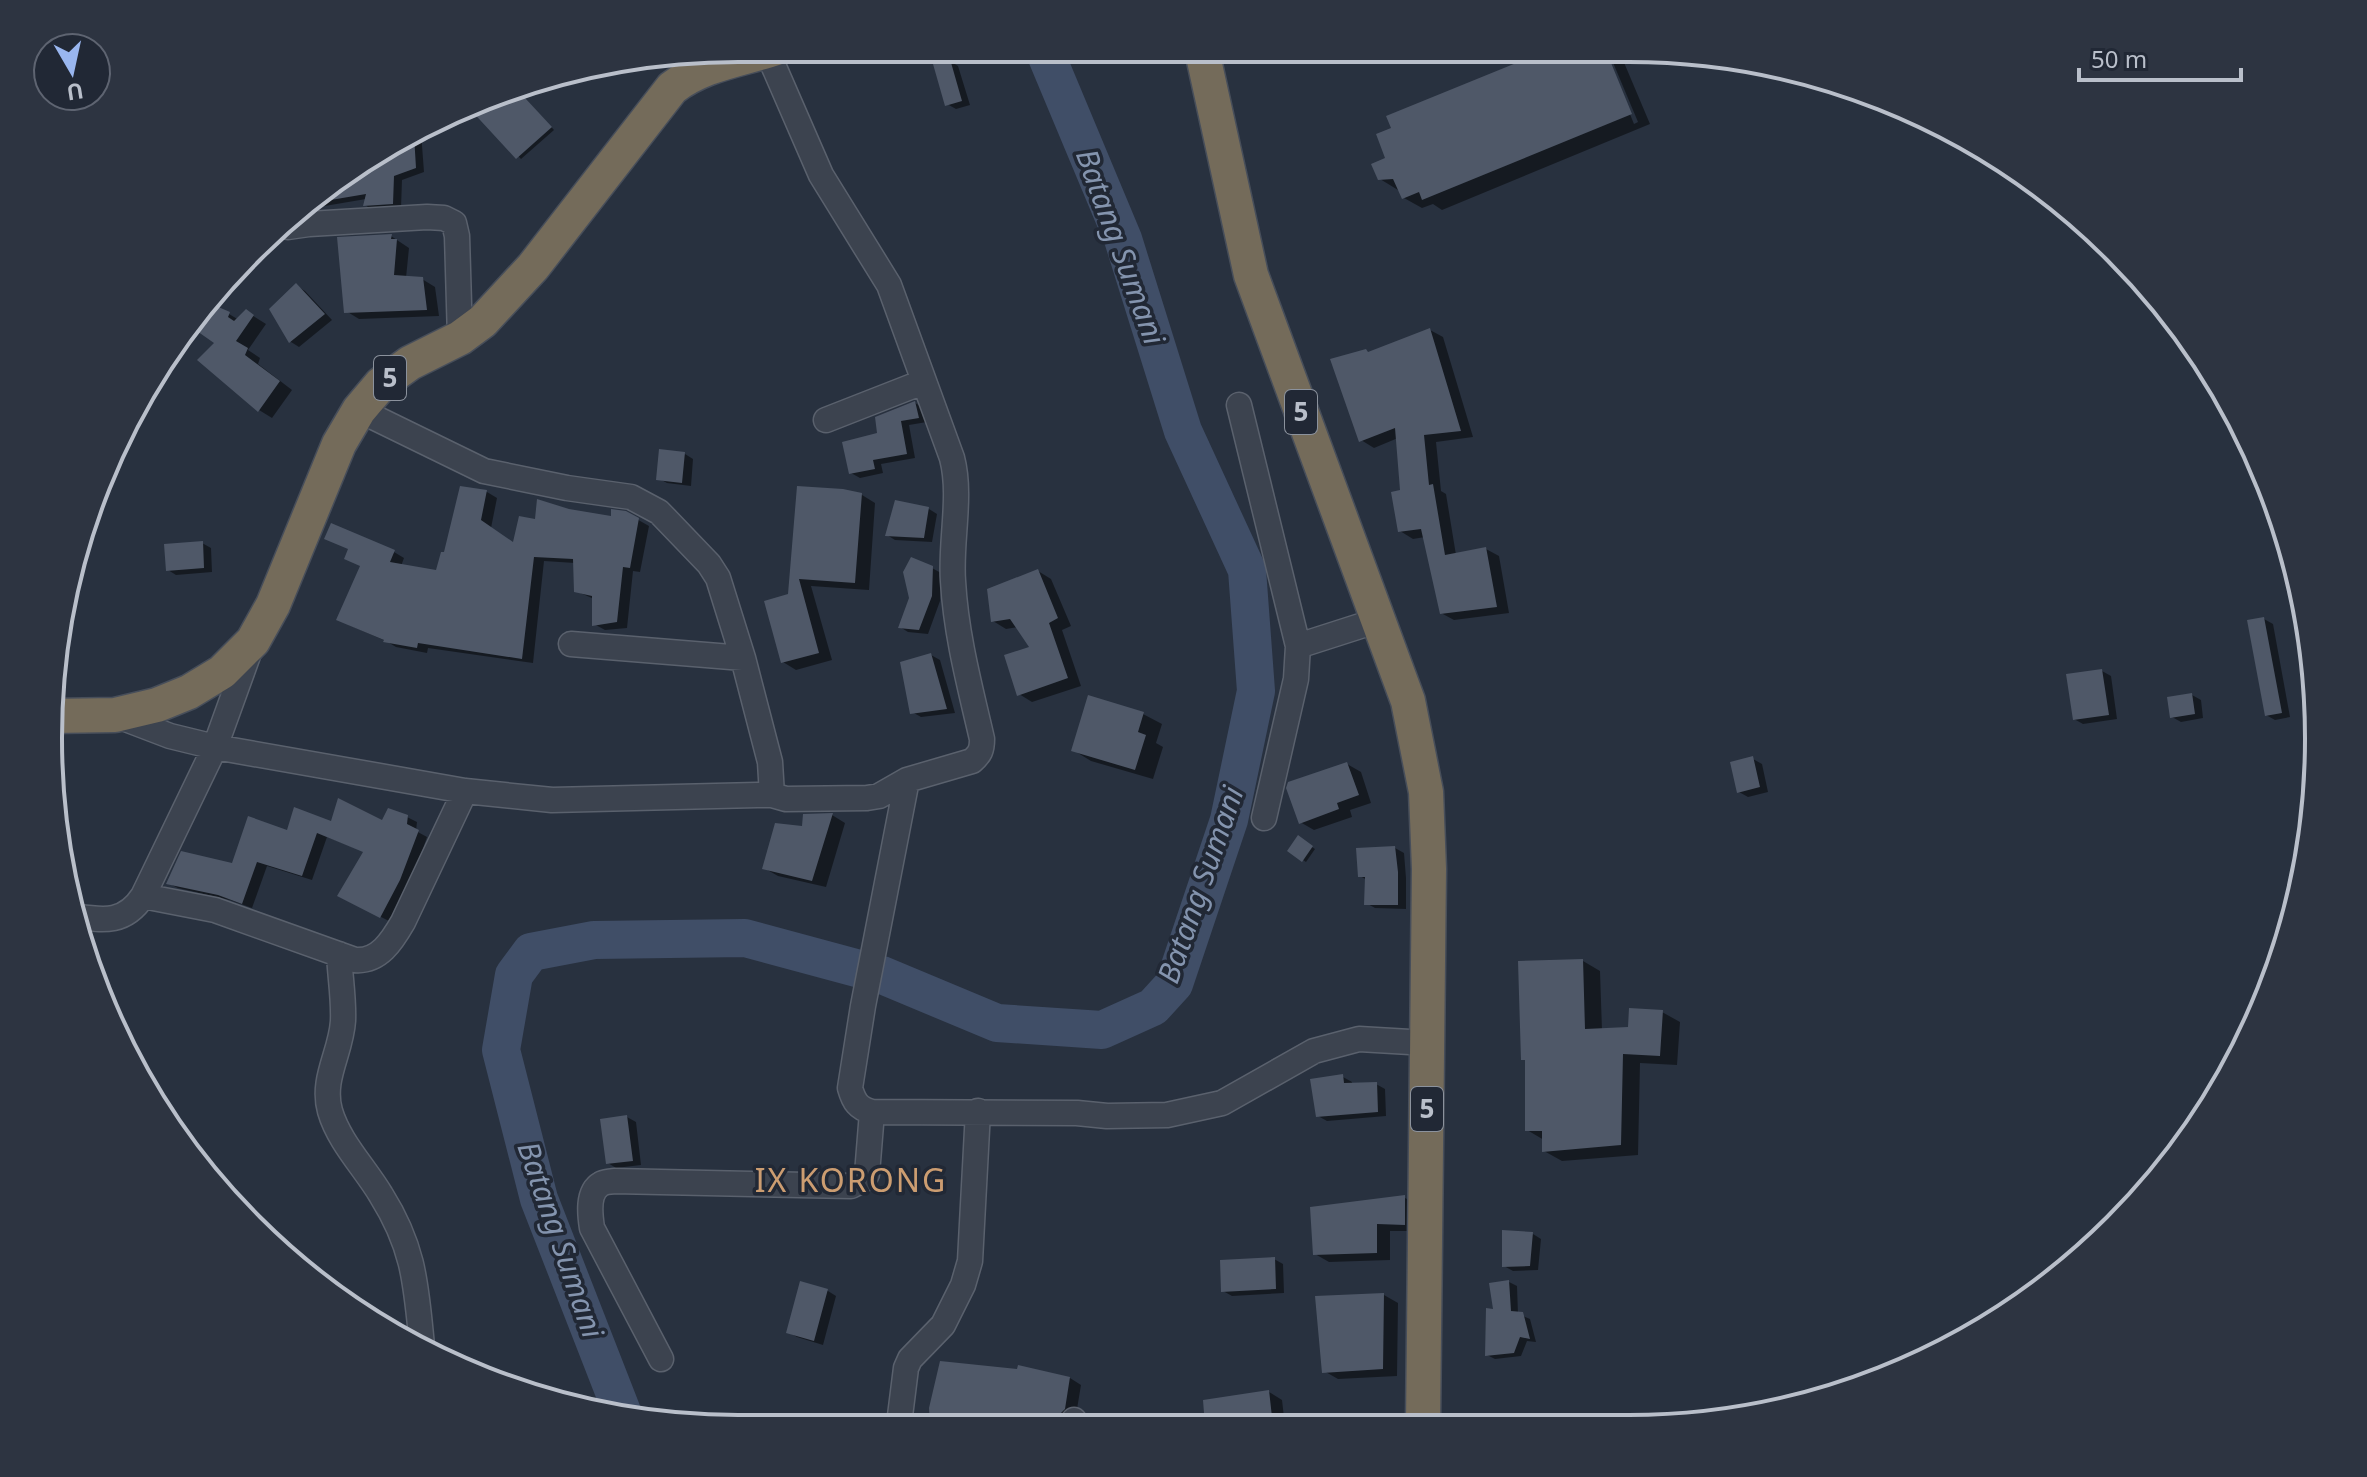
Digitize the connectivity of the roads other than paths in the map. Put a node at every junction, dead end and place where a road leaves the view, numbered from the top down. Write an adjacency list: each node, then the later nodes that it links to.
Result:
1 (726, 62): 5 (highway, 5)
2 (777, 62): 6 (street)
3 (1204, 62): 10 (highway, 5)
4 (305, 220): 5 (street)
5 (460, 338): 8 (highway, 5)
6 (923, 382): 9 (street); 18 (street)
7 (1239, 405): 13 (street)
8 (359, 410): 11 (highway, 5); 14 (street)
9 (826, 420)
10 (1379, 620): 13 (street); 25 (highway, 5)
11 (253, 641): 15 (highway, 5); 17 (street)
12 (571, 644): 14 (street)
13 (1298, 646): 21 (street)
14 (743, 658): 20 (street)
15 (115, 715): 16 (highway, 5); 17 (street)
16 (63, 716)
17 (215, 747): 19 (street); 22 (street)
18 (907, 780): 20 (street); 27 (street)
19 (465, 791): 20 (street); 24 (street)
20 (772, 795)
21 (1264, 818)
22 (143, 896): 23 (street); 24 (street)
23 (86, 918)
24 (339, 954): 28 (street)
25 (1427, 1043): 26 (street); 31 (highway, 5)
26 (978, 1111): 27 (street); 30 (street)
27 (872, 1112): 29 (street)
28 (421, 1335)
29 (661, 1359)
30 (900, 1415)
31 (1423, 1415)

